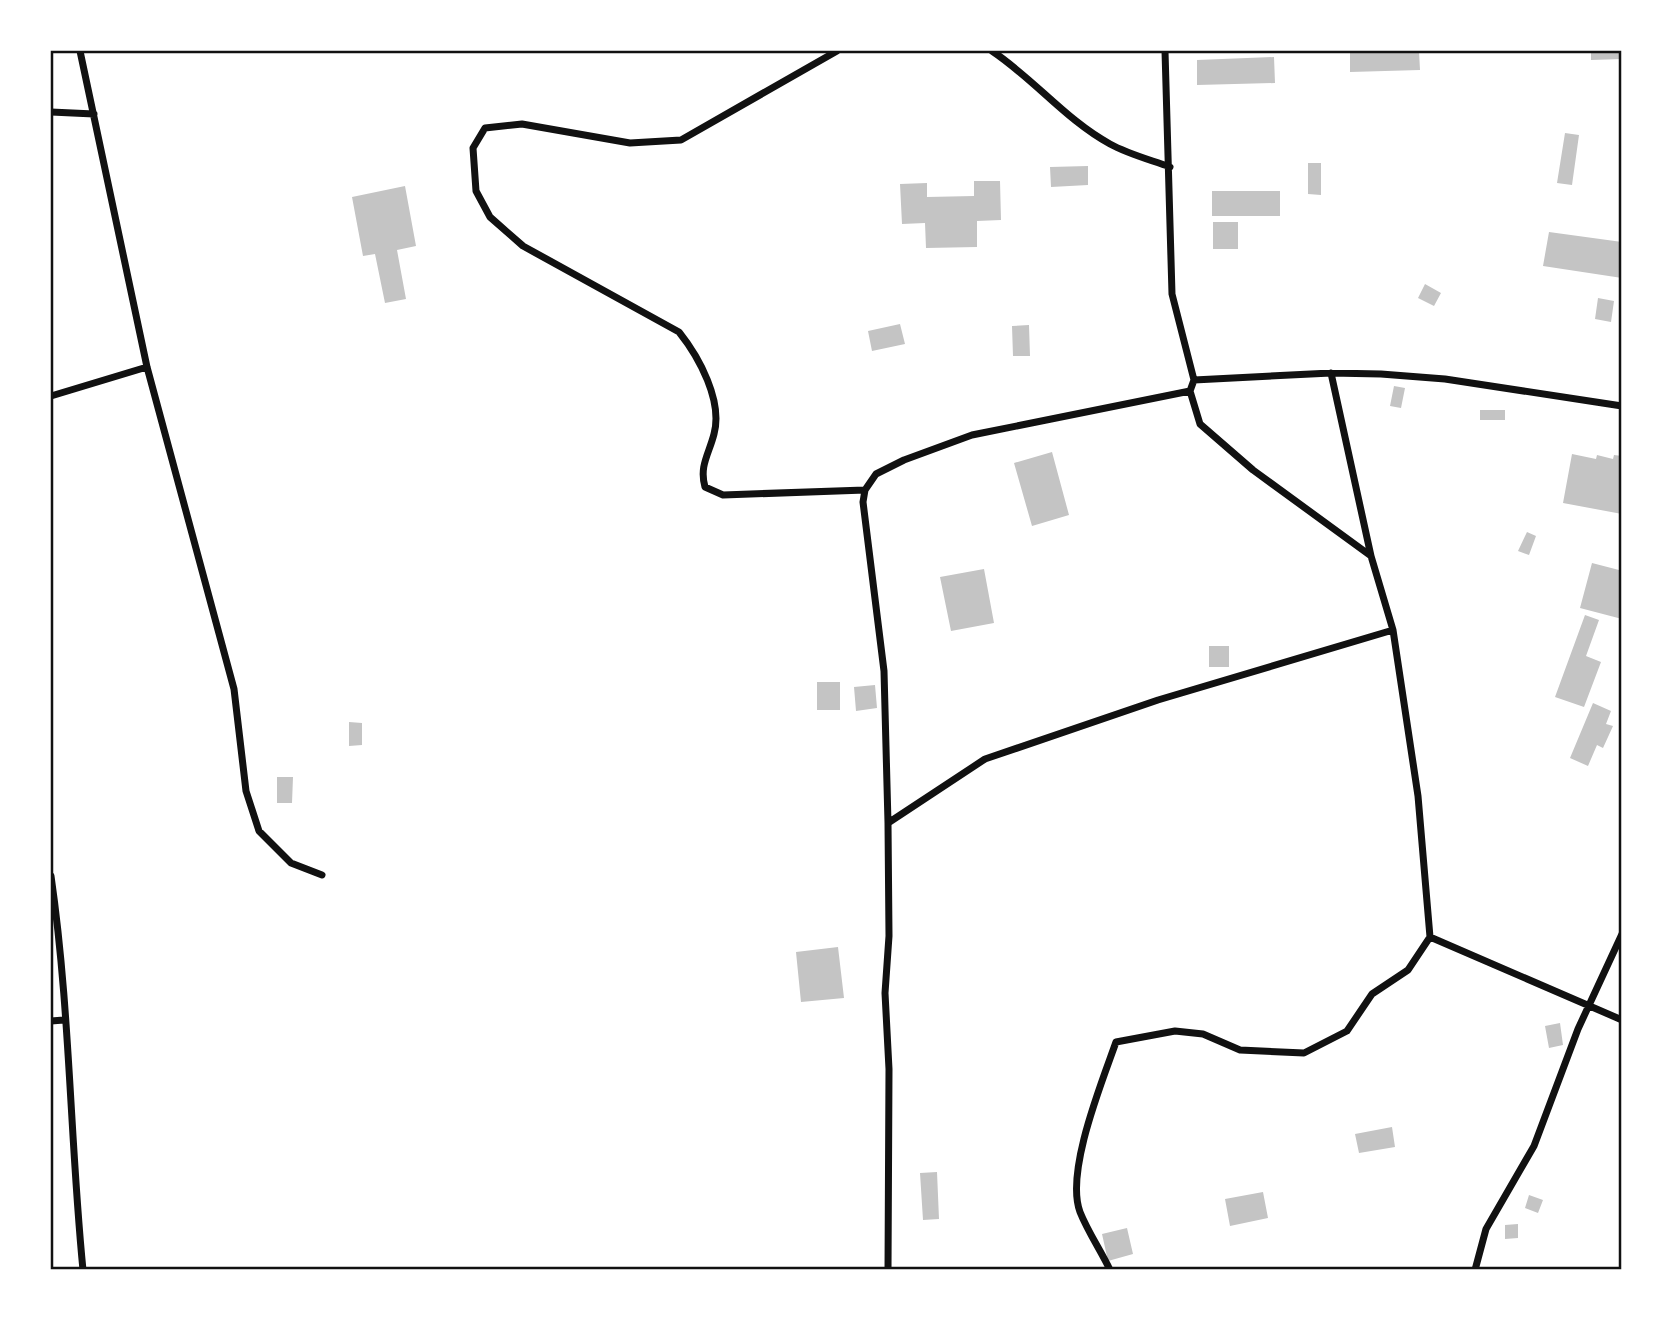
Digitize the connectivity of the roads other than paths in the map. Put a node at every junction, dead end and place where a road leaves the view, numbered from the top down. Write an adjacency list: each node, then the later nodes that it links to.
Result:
1 (80, 51): 6 (street)
2 (837, 51): 14 (street)
3 (992, 51): 7 (street)
4 (1165, 51): 7 (street)
5 (51, 112): 6 (street)
6 (94, 114): 8 (street)
7 (1170, 167): 10 (street)
8 (147, 367): 12 (street); 18 (street)
9 (1331, 373): 10 (street); 13 (street); 15 (street)
10 (1194, 380): 11 (street)
11 (1190, 391): 14 (street); 15 (street)
12 (51, 396)
13 (1622, 406)
14 (865, 490): 17 (street)
15 (1371, 556): 16 (street)
16 (1393, 630): 17 (street); 21 (street)
17 (888, 824): 27 (street)
18 (322, 875)
19 (51, 876): 23 (street)
20 (1622, 934): 22 (street)
21 (1430, 937): 22 (street); 28 (street)
22 (1590, 1005): 24 (street); 29 (street)
23 (64, 1020): 25 (street); 26 (street)
24 (1622, 1020)
25 (51, 1021)
26 (83, 1270)
27 (888, 1270)
28 (1110, 1270)
29 (1475, 1270)

